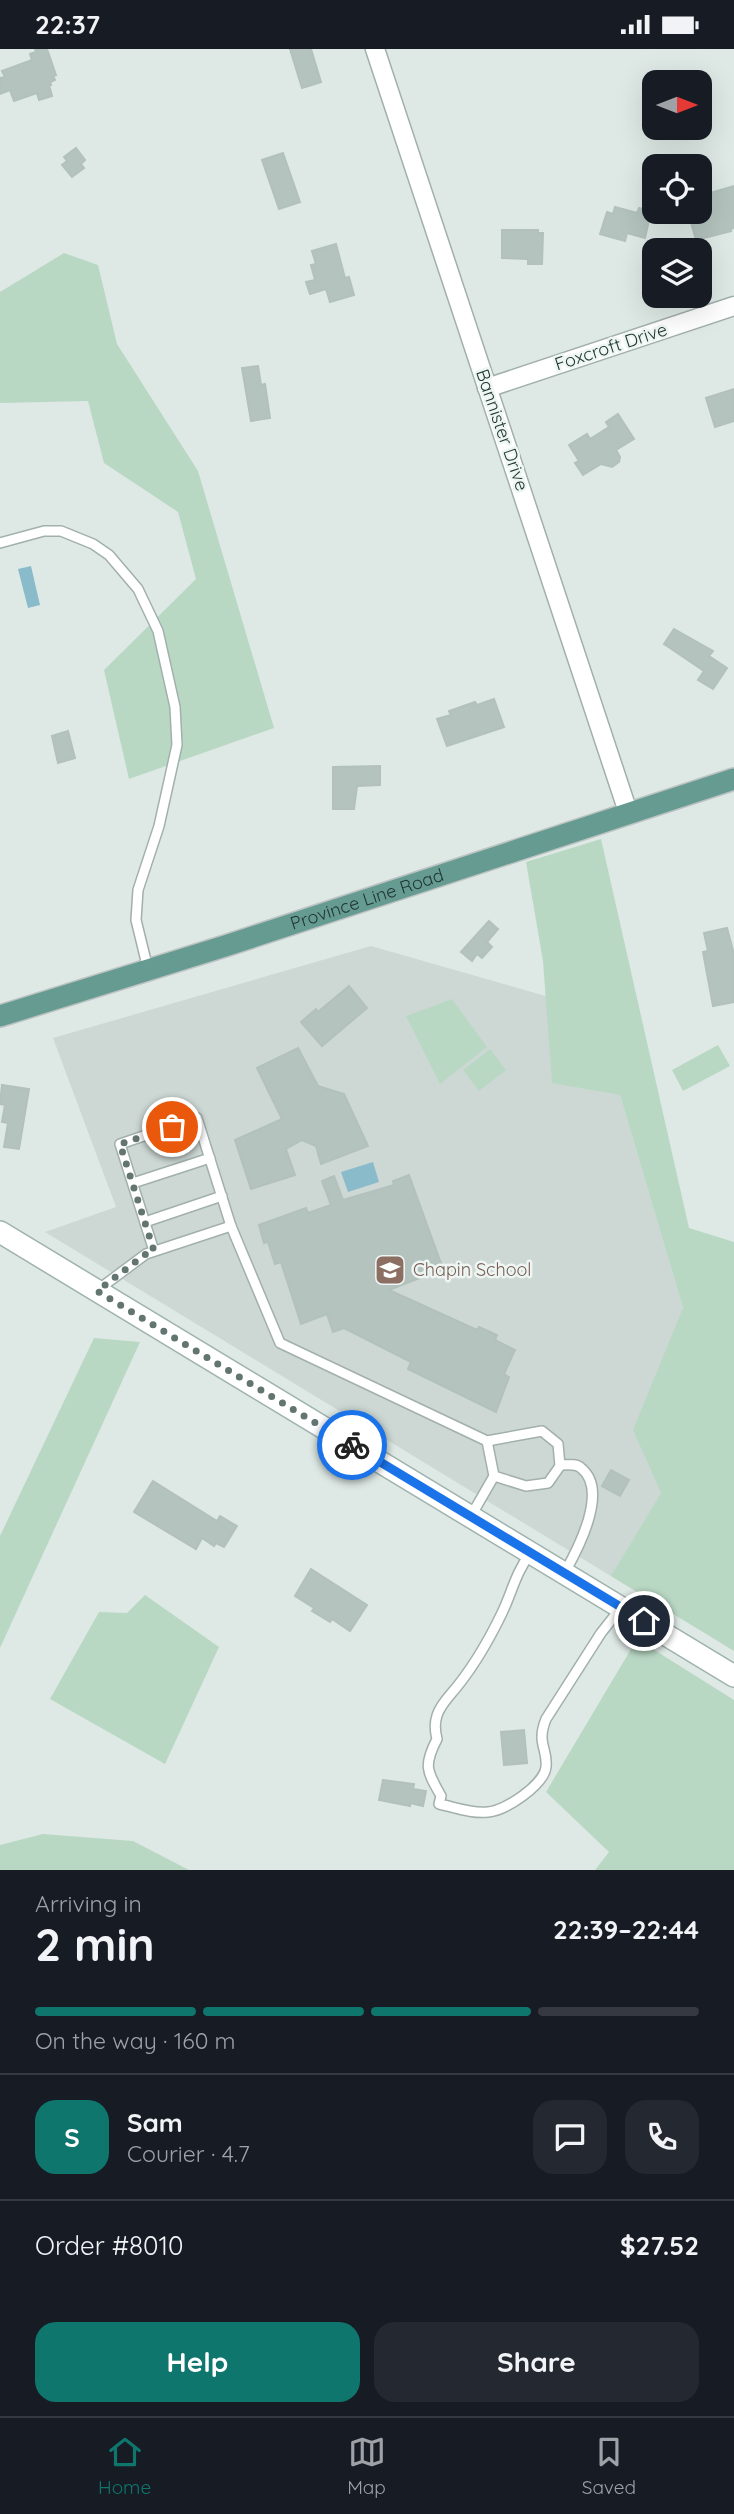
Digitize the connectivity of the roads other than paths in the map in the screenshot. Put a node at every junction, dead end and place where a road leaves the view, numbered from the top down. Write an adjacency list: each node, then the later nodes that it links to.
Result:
1 (375, 49): 3 (street, Bannister Drive)
2 (734, 306): 3 (street, Foxcroft Drive)
3 (488, 388): 6 (street, Bannister Drive)
4 (0, 543): 7 (lane)
5 (734, 779): 6 (main road, Province Line Road)
6 (628, 812): 7 (main road, Province Line Road)
7 (149, 970): 8 (main road, Province Line Road)
8 (0, 1016)
9 (210, 1158): 10 (lane); 10 (lane); 11 (lane)
10 (133, 1183): 12 (lane)
11 (222, 1196): 12 (lane); 13 (lane)
12 (145, 1222): 15 (lane)
13 (231, 1226): 15 (lane); 17 (lane)
14 (0, 1232): 16 (main road)
15 (154, 1251): 16 (lane)
16 (97, 1291): 20 (main road)
17 (487, 1441): 18 (lane); 19 (lane)
18 (560, 1465): 19 (lane); 22 (lane)
19 (494, 1476): 20 (lane)
20 (471, 1516): 21 (main road)
21 (531, 1553): 22 (main road); 23 (lane)
22 (564, 1573): 23 (main road)
23 (622, 1608): 24 (main road)
24 (734, 1676)

